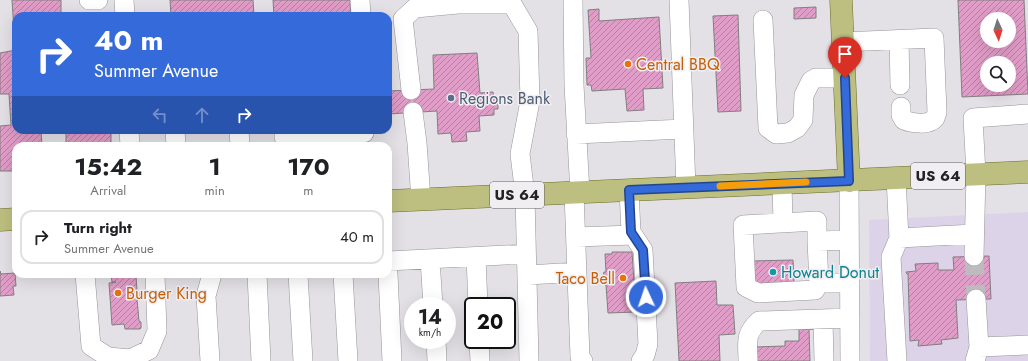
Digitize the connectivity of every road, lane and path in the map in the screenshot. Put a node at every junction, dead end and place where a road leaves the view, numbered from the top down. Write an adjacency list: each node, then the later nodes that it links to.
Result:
1 (89, 0): 2 (street)
2 (98, 0)
3 (124, 0): 10 (street)
4 (360, 0): 11 (street)
5 (573, 0): 22 (street)
6 (679, 0): 21 (street)
7 (841, 0): 14 (main road)
8 (512, 2): 9 (street); 33 (street)
9 (414, 4): 17 (street)
10 (125, 12)
11 (361, 12)
12 (763, 20): 15 (street)
13 (899, 40): 14 (street); 16 (street); 18 (street)
14 (843, 42): 15 (main road)
15 (845, 78): 28 (main road)
16 (900, 85)
17 (411, 90)
18 (901, 107)
19 (413, 112): 34 (street)
20 (1028, 114): 26 (street)
21 (683, 129): 22 (street); 30 (street)
22 (576, 134): 32 (street)
23 (364, 136): 24 (street)
24 (284, 137)
25 (1028, 172): 26 (main road, US 64)
26 (976, 174): 27 (main road, US 64); 39 (street)
27 (896, 178): 28 (main road, US 64); 42 (street)
28 (849, 181): 29 (main road, US 64); 43 (street)
29 (782, 183): 30 (main road, US 64); 38 (street)
30 (686, 188): 31 (main road, US 64)
31 (629, 190): 32 (main road, US 64); 40 (street)
32 (577, 193): 33 (main road, US 64); 41 (street)
33 (525, 195): 34 (main road, US 64); 45 (street)
34 (421, 200): 35 (main road, US 64)
35 (392, 201)
36 (12, 219): 37 (main road)
37 (0, 220)
38 (784, 223): 44 (street); 59 (street)
39 (974, 234): 42 (street); 46 (street)
40 (633, 235): 41 (street); 79 (street)
41 (576, 237): 50 (street)
42 (900, 238): 83 (street)
43 (849, 240): 44 (street); 60 (street)
44 (817, 241): 59 (street)
45 (526, 254): 47 (street); 51 (street)
46 (974, 256)
47 (476, 257): 48 (street); 62 (street)
48 (430, 259): 49 (street); 61 (street)
49 (392, 261)
50 (577, 272): 51 (street); 70 (street)
51 (528, 275): 78 (street)
52 (85, 278): 53 (street)
53 (155, 278)
54 (211, 278): 71 (street)
55 (257, 278): 72 (street)
56 (298, 278): 73 (street)
57 (343, 278): 74 (street)
58 (388, 278): 75 (street)
59 (819, 283): 60 (street)
60 (850, 283): 64 (street)
61 (432, 297)
62 (478, 297)
63 (976, 299): 69 (street)
64 (850, 318): 65 (street); 82 (street)
65 (823, 320): 80 (street); 81 (street)
66 (1028, 345): 69 (street)
67 (436, 349): 76 (street)
68 (479, 349): 77 (street)
69 (977, 354)
70 (582, 359)
71 (210, 361)
72 (261, 361)
73 (303, 361)
74 (348, 361)
75 (392, 361)
76 (437, 361)
77 (480, 361)
78 (529, 361)
79 (641, 361)
80 (748, 361)
81 (824, 361)
82 (850, 361)
83 (896, 361)

